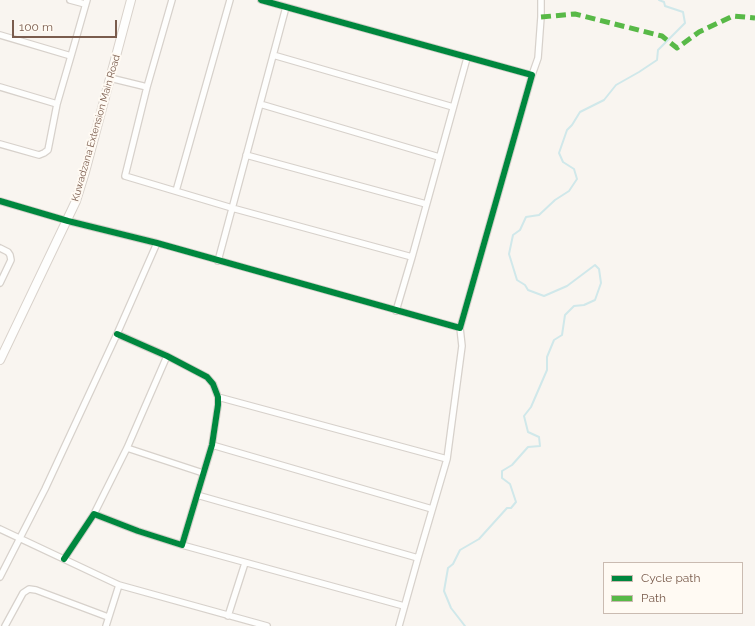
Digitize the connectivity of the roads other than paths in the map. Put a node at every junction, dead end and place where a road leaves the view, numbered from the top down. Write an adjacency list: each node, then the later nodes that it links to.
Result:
1 (70, 0): 7 (street)
2 (131, 0): 14 (street, Kuwadzana Extension Main Road)
3 (172, 0): 15 (street)
4 (230, 0): 23 (street)
5 (261, 0): 8 (street)
6 (541, 0): 13 (street)
7 (86, 2): 11 (street)
8 (286, 7): 10 (street); 12 (street)
9 (0, 35): 11 (street)
10 (273, 55): 18 (street); 19 (street)
11 (71, 56): 17 (street)
12 (467, 58): 13 (street); 19 (street)
13 (532, 75): 34 (street)
14 (110, 78): 15 (street); 27 (street, Kuwadzana Extension Main Road)
15 (147, 86): 23 (street)
16 (0, 87): 17 (street)
17 (58, 104): 20 (street)
18 (260, 104): 21 (street); 22 (street)
19 (453, 107): 22 (street)
20 (0, 144)
21 (246, 155): 25 (street); 26 (street)
22 (439, 157): 25 (street)
23 (176, 191): 26 (street)
24 (0, 201): 27 (street)
25 (426, 204): 30 (street)
26 (232, 208): 30 (street); 31 (street)
27 (68, 221): 28 (street); 37 (street, Kuwadzana Extension Main Road)
28 (157, 243): 31 (street); 35 (street)
29 (0, 248): 32 (street)
30 (412, 257): 33 (street)
31 (218, 261): 33 (street)
32 (0, 283)
33 (396, 311): 34 (street)
34 (460, 328): 41 (street)
35 (117, 334): 36 (street); 47 (street)
36 (167, 356): 38 (street); 40 (street)
37 (0, 360)
38 (218, 397): 39 (street); 41 (street)
39 (212, 445): 42 (street); 44 (street)
40 (128, 448): 42 (street); 45 (street)
41 (447, 459): 44 (street)
42 (203, 473): 43 (street)
43 (197, 495): 48 (street); 49 (street)
44 (432, 509): 49 (street)
45 (94, 514): 48 (street); 50 (street)
46 (0, 529): 47 (street)
47 (21, 538): 50 (street); 52 (street)
48 (182, 545): 51 (street)
49 (418, 558): 54 (street)
50 (64, 559): 53 (street)
51 (245, 563): 54 (street); 55 (street)
52 (0, 577)
53 (119, 584): 55 (street); 56 (street)
54 (404, 606): 60 (street)
55 (228, 616): 59 (street)
56 (108, 617): 57 (street); 58 (street)
57 (5, 626)
58 (106, 626)
59 (266, 626)
60 (399, 626)

